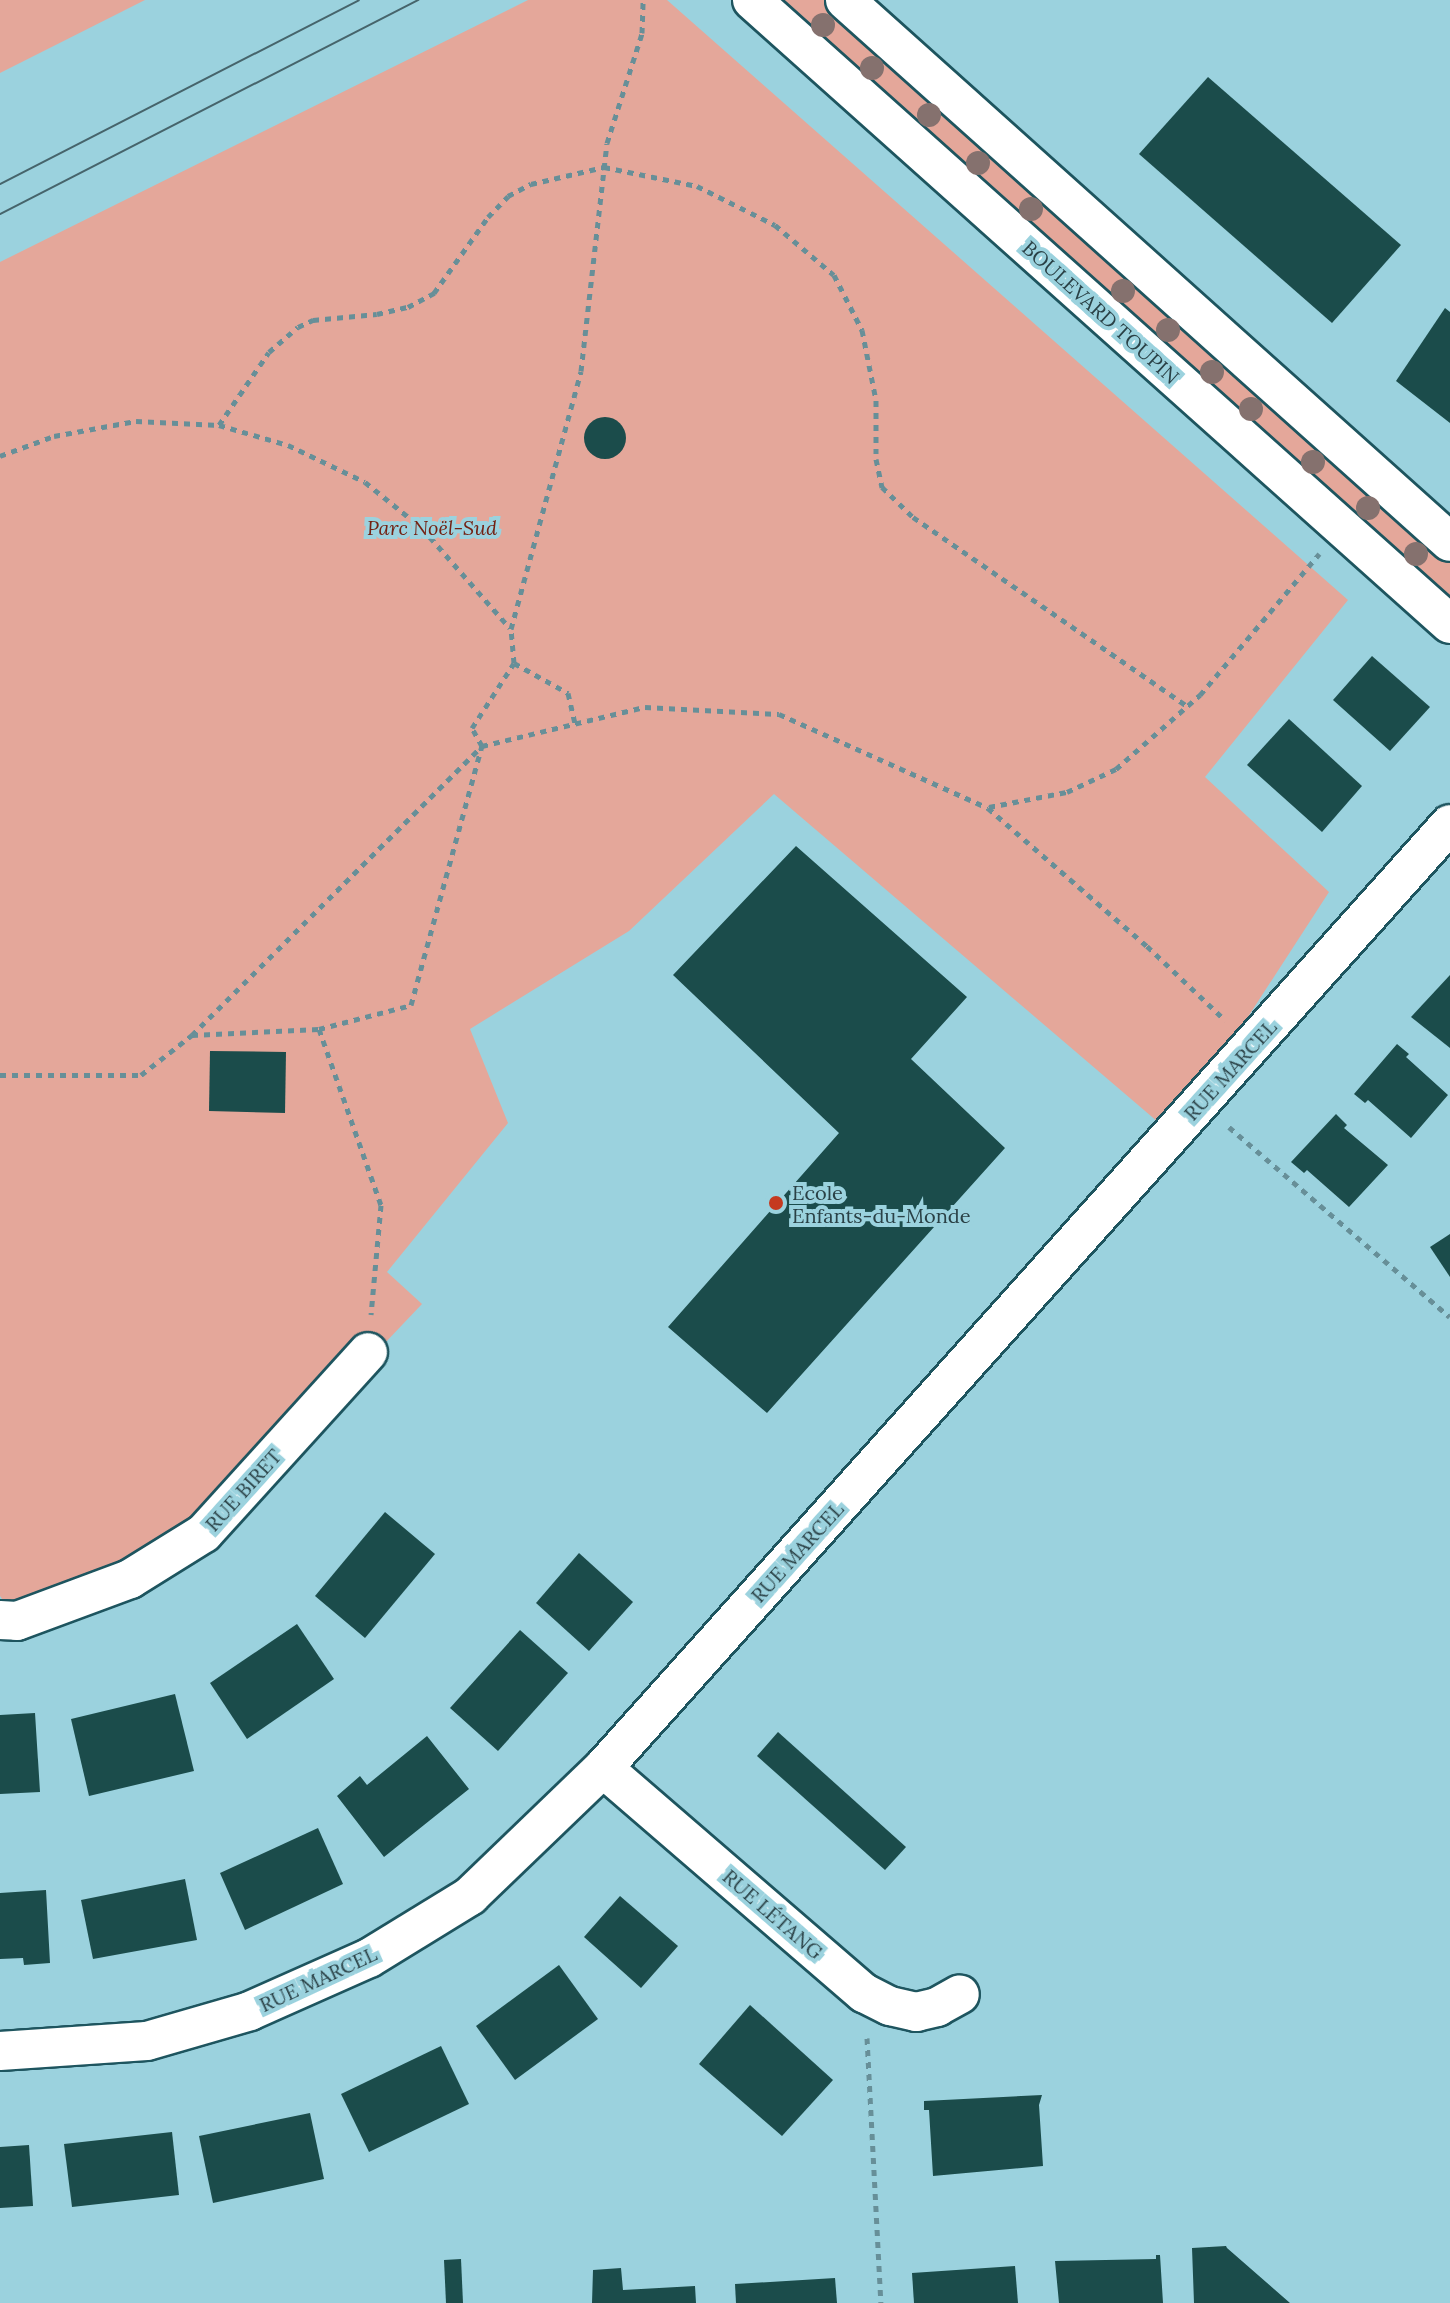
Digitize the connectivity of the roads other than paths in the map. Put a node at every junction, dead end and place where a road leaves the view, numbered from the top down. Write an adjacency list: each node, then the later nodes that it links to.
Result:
1 (752, 0): 4 (street, BOULEVARD TOUPIN)
2 (845, 0): 3 (street)
3 (1450, 542)
4 (1450, 624)
5 (1450, 824): 8 (street, RUE MARCEL)
6 (368, 1352): 7 (street, RUE BIRET)
7 (0, 1620)
8 (603, 1768): 9 (street, RUE LÉTANG); 10 (street, RUE MARCEL)
9 (960, 1994)
10 (0, 2051)

